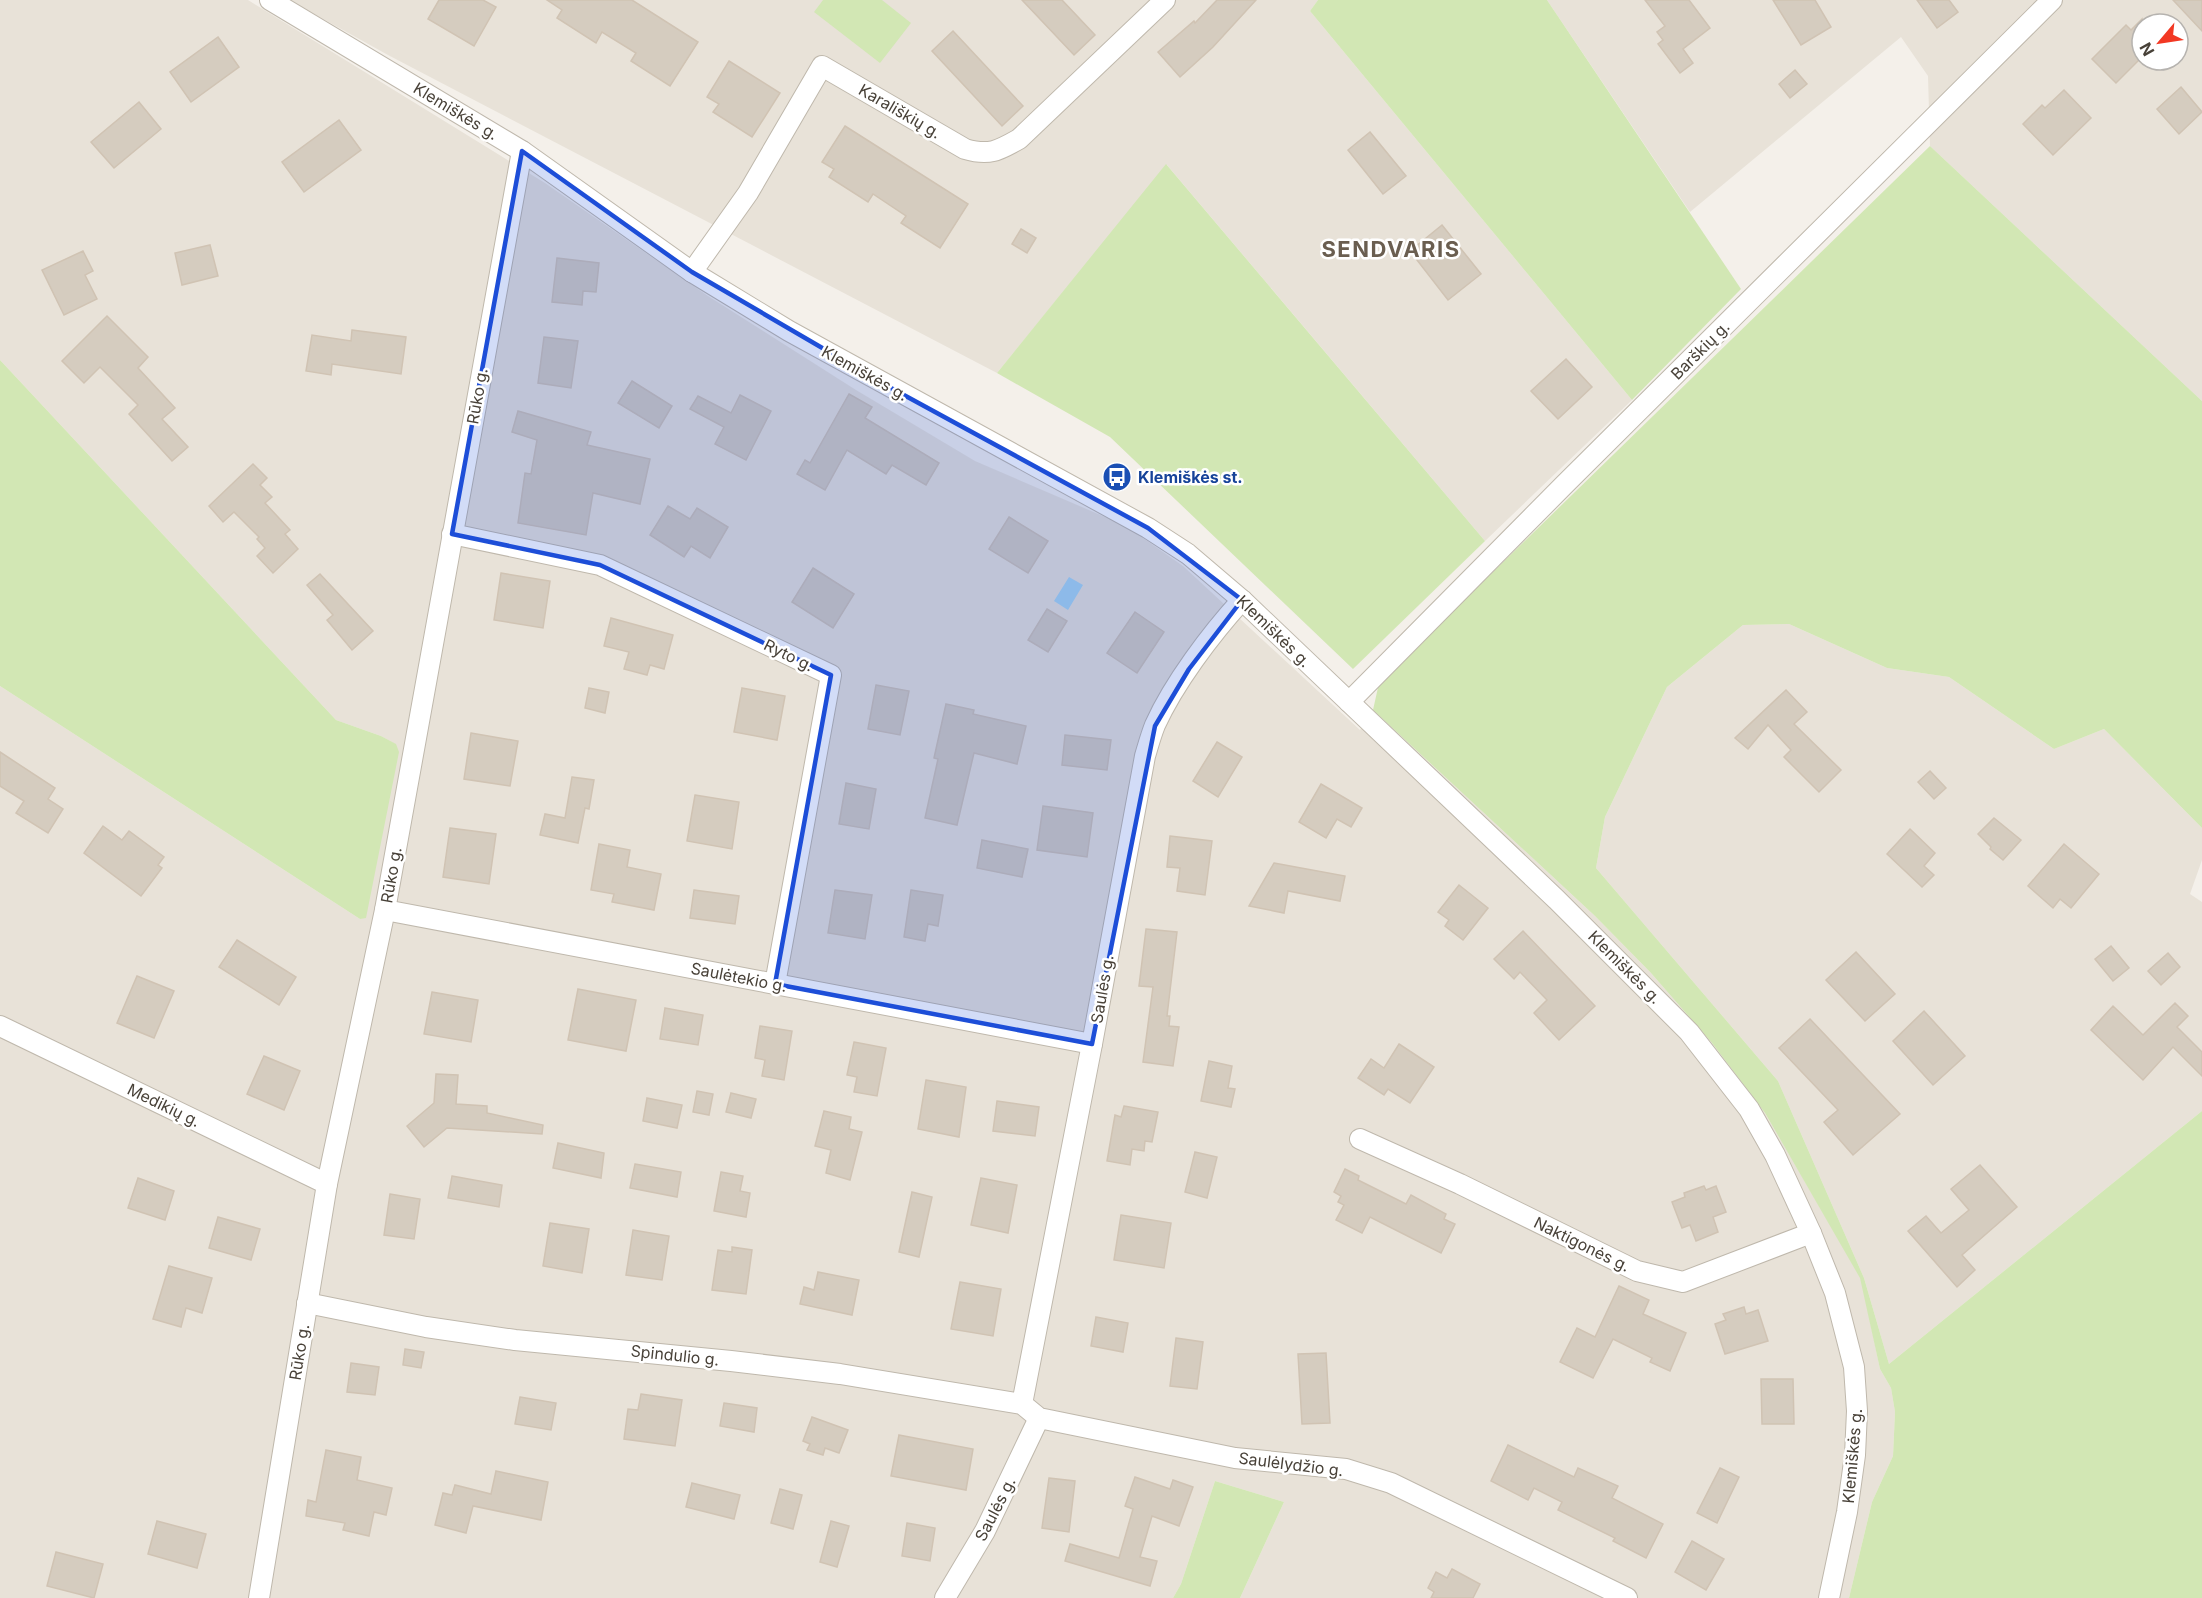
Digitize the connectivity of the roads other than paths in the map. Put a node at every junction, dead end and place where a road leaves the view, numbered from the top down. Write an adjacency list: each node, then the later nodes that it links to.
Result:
1 (270, 0): 4 (street, Klemiškės g.)
2 (1165, 0): 5 (street, Karališkių g.)
3 (2052, 0): 8 (street, Barškių g.)
4 (522, 151): 5 (street, Klemiškės g.); 6 (street, Rūko g.)
5 (692, 272): 7 (street, Klemiškės g.)
6 (452, 534): 9 (street, Rūko g.); 10 (street, Ryto g.)
7 (1242, 600): 8 (street, Klemiškės g.); 12 (street, Saulės g.)
8 (1349, 702): 15 (street, Klemiškės g.)
9 (385, 910): 10 (street, Saulėtekio g.); 14 (street, Rūko g.)
10 (775, 984): 12 (street, Saulėtekio g.)
11 (0, 1026): 14 (street, Medikių g.)
12 (1092, 1044): 17 (street, Saulės g.)
13 (1360, 1139): 15 (street, Naktigonės g.)
14 (327, 1184): 16 (street, Rūko g.)
15 (1811, 1233): 22 (street, Klemiškės g.)
16 (307, 1303): 17 (street, Spindulio g.); 19 (street, Rūko g.)
17 (1022, 1404): 18 (street)
18 (1039, 1418): 20 (street, Saulės g.); 21 (street, Saulėlydžio g.)
19 (258, 1598)
20 (945, 1598)
21 (1627, 1598)
22 (1829, 1598)

